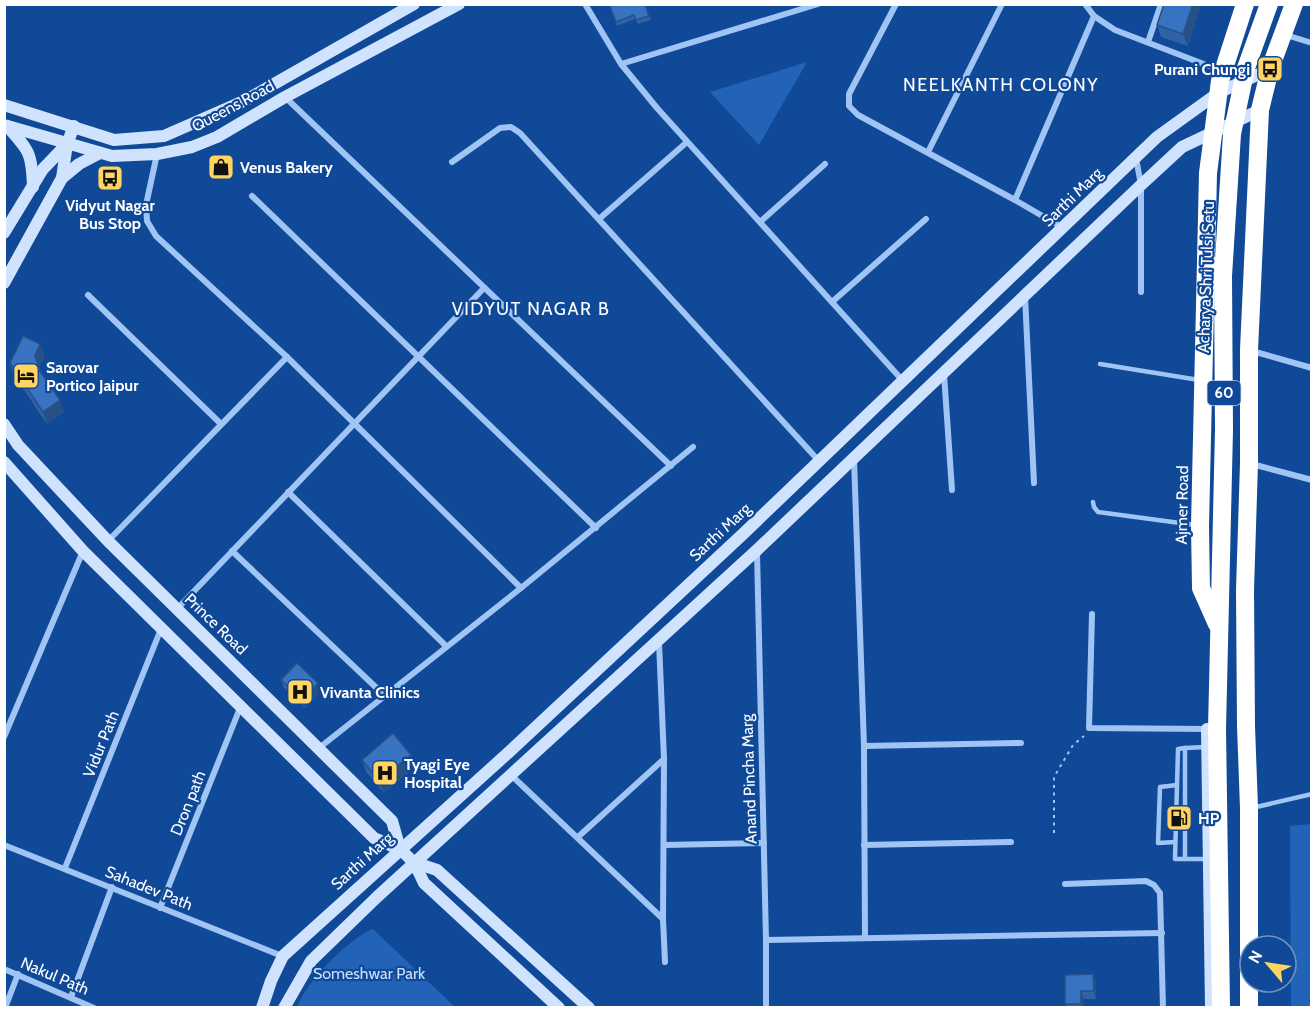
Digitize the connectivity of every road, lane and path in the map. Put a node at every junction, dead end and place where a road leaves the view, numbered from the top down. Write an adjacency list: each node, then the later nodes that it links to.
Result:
1 (414, 4): 25 (street, Queens Road)
2 (459, 4): 12 (street, Queens Road)
3 (585, 4): 17 (street)
4 (818, 4): 17 (street)
5 (896, 4): 29 (street)
6 (1002, 4): 29 (street)
7 (1085, 4): 13 (street)
8 (1161, 4): 15 (street)
9 (1245, 4): 19 (highway, Ajmer Road)
10 (1269, 4): 84 (highway, Acharya Shri Tulsi Setu / 60)
11 (1294, 4): 14 (highway)
12 (444, 8): 21 (street, Queens Road)
13 (1094, 16): 15 (street); 39 (street)
14 (1282, 34): 16 (street); 18 (highway)
15 (1148, 42): 19 (street)
16 (1311, 43)
17 (621, 64): 27 (street)
18 (1270, 69): 20 (street, Sarthi Marg); 23 (highway)
19 (1223, 71): 20 (highway, Ajmer Road)
20 (1218, 93): 26 (highway, Ajmer Road); 32 (street, Sarthi Marg)
21 (285, 97): 31 (street, Queens Road); 46 (street)
22 (4, 105): 25 (street, Queens Road)
23 (1260, 110): 26 (street); 51 (highway)
24 (6, 125): 28 (street, Queens Road); 37 (street)
25 (74, 126): 28 (street)
26 (1212, 134): 36 (street); 57 (highway, Ajmer Road)
27 (687, 142): 40 (street); 42 (street)
28 (67, 144): 30 (street, Queens Road); 35 (street); 37 (street)
29 (928, 152): 39 (street)
30 (100, 153): 31 (street, Queens Road); 35 (street)
31 (157, 154): 53 (street)
32 (1136, 158): 36 (street); 43 (street, Sarthi Marg)
33 (452, 162): 40 (street)
34 (825, 164): 42 (street)
35 (62, 178): 45 (street)
36 (1141, 185): 47 (street); 49 (street)
37 (33, 188): 44 (street)
38 (252, 196): 52 (street)
39 (1015, 200): 43 (street)
40 (599, 219): 66 (street)
41 (926, 219): 50 (street)
42 (760, 222): 50 (street)
43 (1063, 228): 58 (street, Sarthi Marg)
44 (4, 233)
45 (4, 283)
46 (484, 288): 52 (street); 68 (street)
47 (1141, 292)
48 (88, 295): 61 (street)
49 (1025, 295): 56 (street); 70 (street)
50 (832, 302): 58 (street)
51 (1249, 350): 55 (street); 67 (highway)
52 (418, 355): 59 (street); 75 (street)
53 (287, 357): 59 (street); 61 (street)
54 (1100, 363): 57 (lane)
55 (1311, 368)
56 (944, 371): 64 (street); 71 (street)
57 (1204, 381): 74 (highway, Ajmer Road)
58 (903, 382): 62 (street, Sarthi Marg)
59 (354, 423): 72 (street); 81 (street)
60 (4, 424): 77 (street, Prince Road)
61 (221, 424): 77 (street)
62 (839, 442): 64 (street); 66 (street, Sarthi Marg)
63 (693, 447): 68 (street)
64 (854, 457): 78 (street); 96 (street)
65 (4, 462): 79 (street)
66 (819, 462): 76 (street, Sarthi Marg)
67 (1249, 463): 69 (street); 104 (highway)
68 (671, 466): 75 (street)
69 (1311, 480)
70 (1034, 483)
71 (952, 490)
72 (288, 492): 80 (street); 88 (street)
73 (1093, 502): 74 (lane)
74 (1200, 526): 84 (highway, Ajmer Road)
75 (596, 528): 81 (street)
76 (742, 534): 78 (street); 86 (street, Sarthi Marg)
77 (108, 541): 82 (street, Prince Road)
78 (757, 550): 87 (street); 109 (street, Anand Pincha Marg)
79 (83, 551): 85 (street); 94 (street)
80 (232, 551): 82 (street); 90 (street)
81 (520, 588): 88 (street)
82 (177, 609): 98 (street, Prince Road)
83 (1092, 614): 92 (street)
84 (1219, 628): 93 (highway, Ajmer Road)
85 (161, 629): 91 (street); 117 (street, Vidur Path)
86 (632, 638): 89 (street); 113 (street, Sarthi Marg)
87 (658, 640): 89 (street); 100 (street)
88 (446, 646): 90 (street)
89 (646, 652): 101 (street)
90 (384, 695): 98 (street)
91 (240, 708): 113 (street); 120 (street, Dron path)
92 (1093, 728): 93 (street); 105 (path)
93 (1212, 729): 97 (highway, Ajmer Road)
94 (5, 733)
95 (1021, 743): 96 (street)
96 (864, 746): 112 (street)
97 (1212, 747): 99 (lane); 114 (highway, Ajmer Road)
98 (319, 748): 113 (street, Prince Road)
99 (1185, 748): 102 (lane); 115 (lane)
100 (664, 759): 106 (street); 111 (street)
101 (511, 775): 106 (street); 116 (street)
102 (1178, 785): 108 (lane); 108 (lane)
103 (1311, 794): 104 (lane)
104 (1249, 808): 140 (highway)
105 (1054, 833)
106 (578, 837): 121 (street)
107 (1011, 842): 112 (street)
108 (1176, 842): 115 (lane)
109 (764, 843): 111 (street); 124 (street, Anand Pincha Marg)
110 (4, 845): 117 (street, Sahadev Path)
111 (664, 845): 121 (street)
112 (864, 845): 123 (street)
113 (400, 849): 116 (street); 125 (street, Sarthi Marg)
114 (1213, 858): 115 (lane); 138 (street); 139 (highway, Ajmer Road)
115 (1185, 859)
116 (416, 863): 130 (street); 134 (street); 135 (street)
117 (65, 868): 119 (street, Sahadev Path)
118 (1065, 884): 122 (street)
119 (112, 887): 120 (street, Sahadev Path); 129 (street)
120 (160, 908): 125 (street, Sahadev Path)
121 (663, 919): 126 (street)
122 (1161, 933): 123 (street); 137 (street)
123 (865, 938): 124 (street)
124 (766, 940): 136 (street, Anand Pincha Marg)
125 (283, 956): 133 (street, Sarthi Marg)
126 (665, 962)
127 (4, 969): 128 (street, Nakul Path)
128 (18, 974): 129 (street, Nakul Path); 131 (street)
129 (71, 997): 132 (street, Nakul Path)
130 (553, 1005)
131 (5, 1008)
132 (94, 1008)
133 (262, 1008)
134 (284, 1008)
135 (589, 1008)
136 (766, 1008)
137 (1163, 1008)
138 (1211, 1008)
139 (1221, 1008)
140 (1249, 1008)

